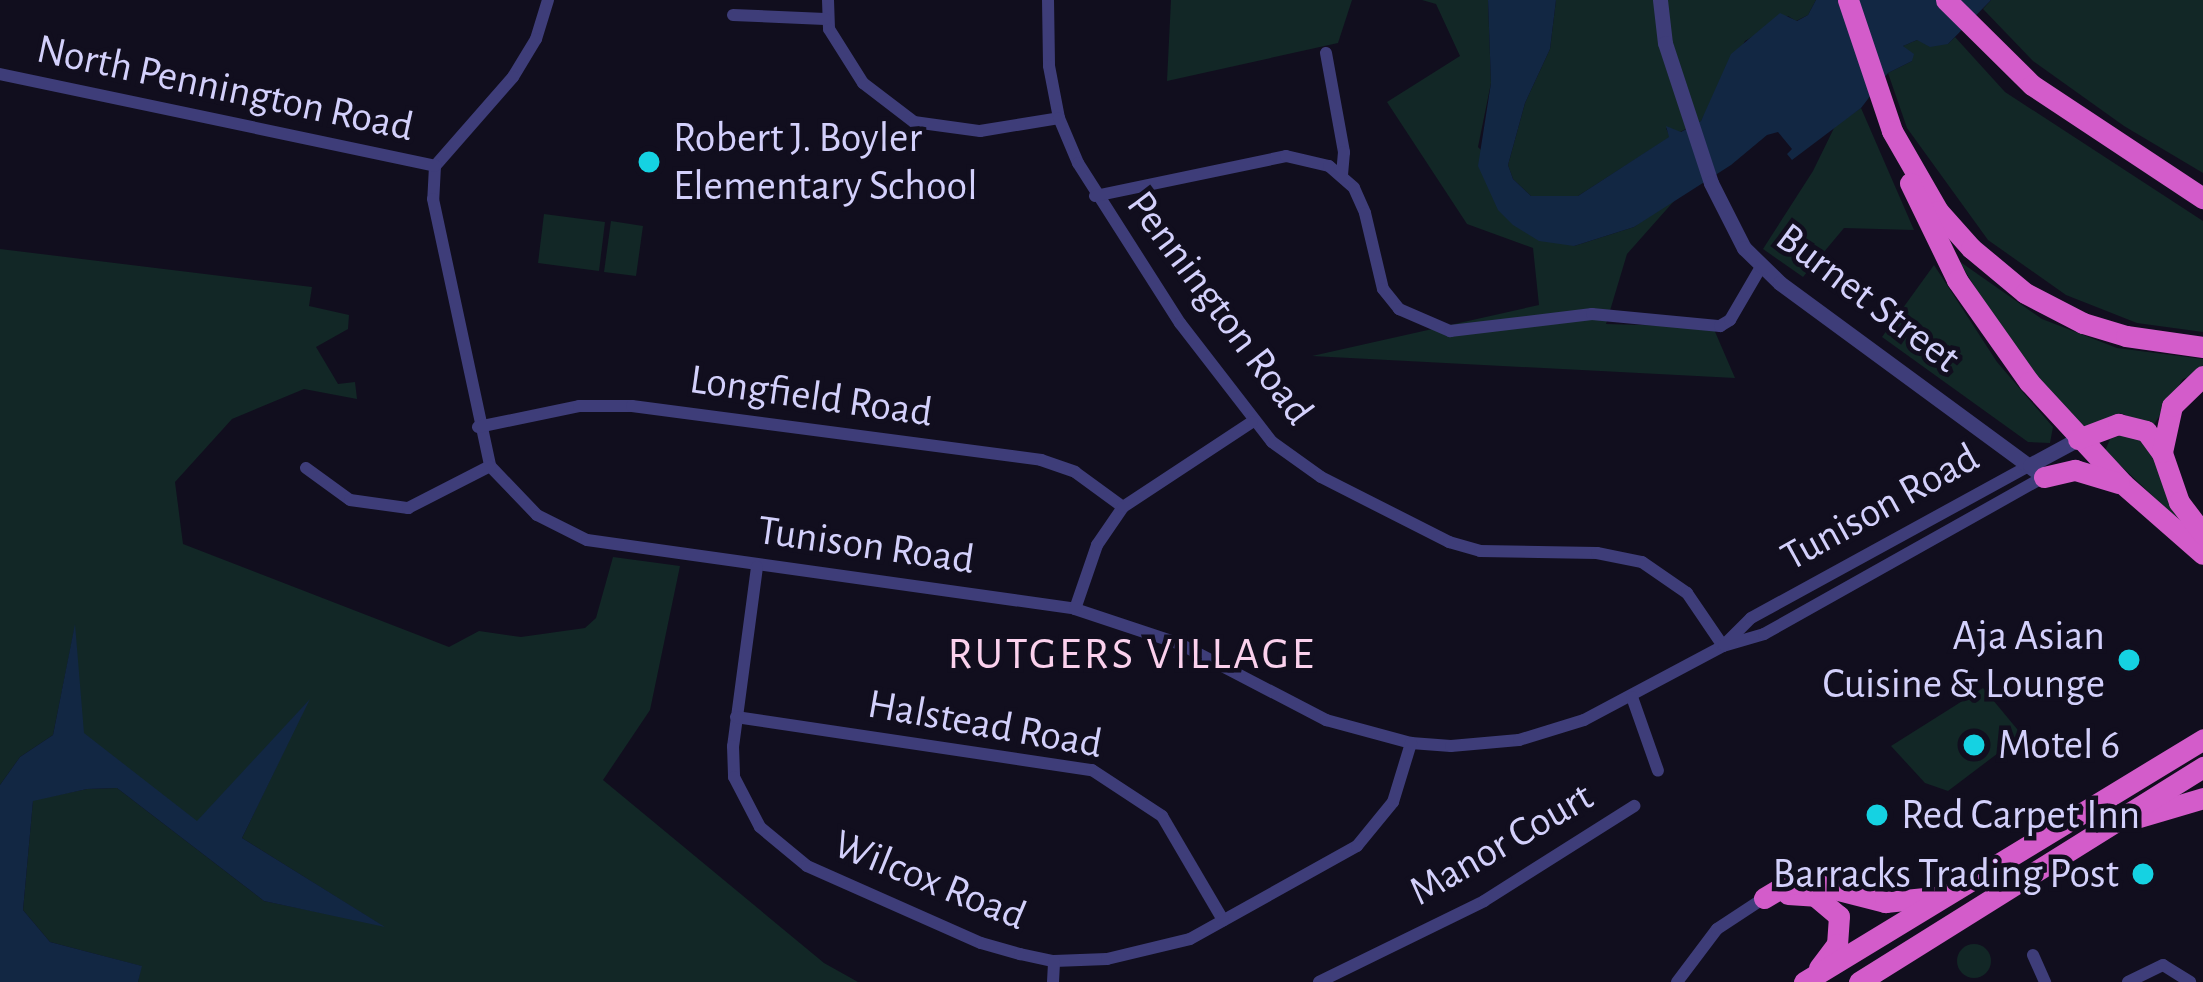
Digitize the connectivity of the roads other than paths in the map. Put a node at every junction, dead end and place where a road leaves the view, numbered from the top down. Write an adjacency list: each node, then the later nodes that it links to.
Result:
1 (548, 0): 13 (street)
2 (828, 0): 8 (street)
3 (1048, 0): 11 (street, Pennington Road)
4 (1660, 0): 17 (street, Burnet Street)
5 (1848, 0): 12 (highway)
6 (1946, 0): 16 (highway)
7 (734, 15): 8 (street)
8 (825, 20): 11 (street)
9 (1326, 53): 14 (street)
10 (0, 74): 13 (street, North Pennington Road)
11 (1059, 118): 15 (street, Pennington Road)
12 (1892, 131): 18 (highway); 22 (highway)
13 (436, 166): 21 (street, Tunison Road)
14 (1342, 175): 15 (street); 17 (street)
15 (1095, 196): 20 (street, Pennington Road)
16 (2203, 198)
17 (1761, 267): 26 (street, Burnet Street)
18 (2203, 347)
19 (2203, 376): 23 (highway)
20 (1252, 422): 28 (street); 35 (street, Pennington Road)
21 (478, 427): 24 (street, Tunison Road); 28 (street, Longfield Road)
22 (2078, 439): 23 (highway); 26 (street, Tunison Road); 27 (highway)
23 (2162, 453): 29 (highway)
24 (490, 466): 25 (street); 33 (street, Tunison Road)
25 (306, 468)
26 (2037, 471): 27 (highway); 30 (street, Tunison Road); 31 (street, Tunison Road)
27 (2122, 484): 32 (highway)
28 (1123, 506): 34 (street)
29 (2203, 534)
30 (1903, 535): 31 (street); 35 (street, Tunison Road)
31 (1912, 552): 35 (street, Tunison Road)
32 (2203, 554)
33 (757, 566): 34 (street, Tunison Road); 37 (street, Wilcox Road)
34 (1075, 609): 40 (street, Tunison Road)
35 (1723, 646): 36 (street, Tunison Road)
36 (1632, 698): 40 (street, Tunison Road); 43 (street)
37 (736, 717): 49 (street, Halstead Road); 51 (street, Wilcox Road)
38 (2203, 725): 41 (highway)
39 (2203, 739): 41 (highway)
40 (1411, 743): 49 (street, Wilcox Road)
41 (2182, 751): 47 (highway)
42 (2203, 767): 46 (highway)
43 (1658, 771)
44 (2203, 798): 46 (highway)
45 (1634, 806): 53 (street, Manor Court)
46 (2113, 825): 56 (highway)
47 (1947, 895): 48 (highway); 55 (highway)
48 (1764, 898): 54 (street); 55 (highway)
49 (1223, 920): 51 (street, Wilcox Road)
50 (2032, 955): 57 (street)
51 (1054, 961): 52 (street)
52 (1052, 982)
53 (1319, 982)
54 (1677, 982)
55 (1804, 982)
56 (1859, 982)
57 (2045, 982)
58 (2128, 982): 59 (street)
59 (2190, 982)

